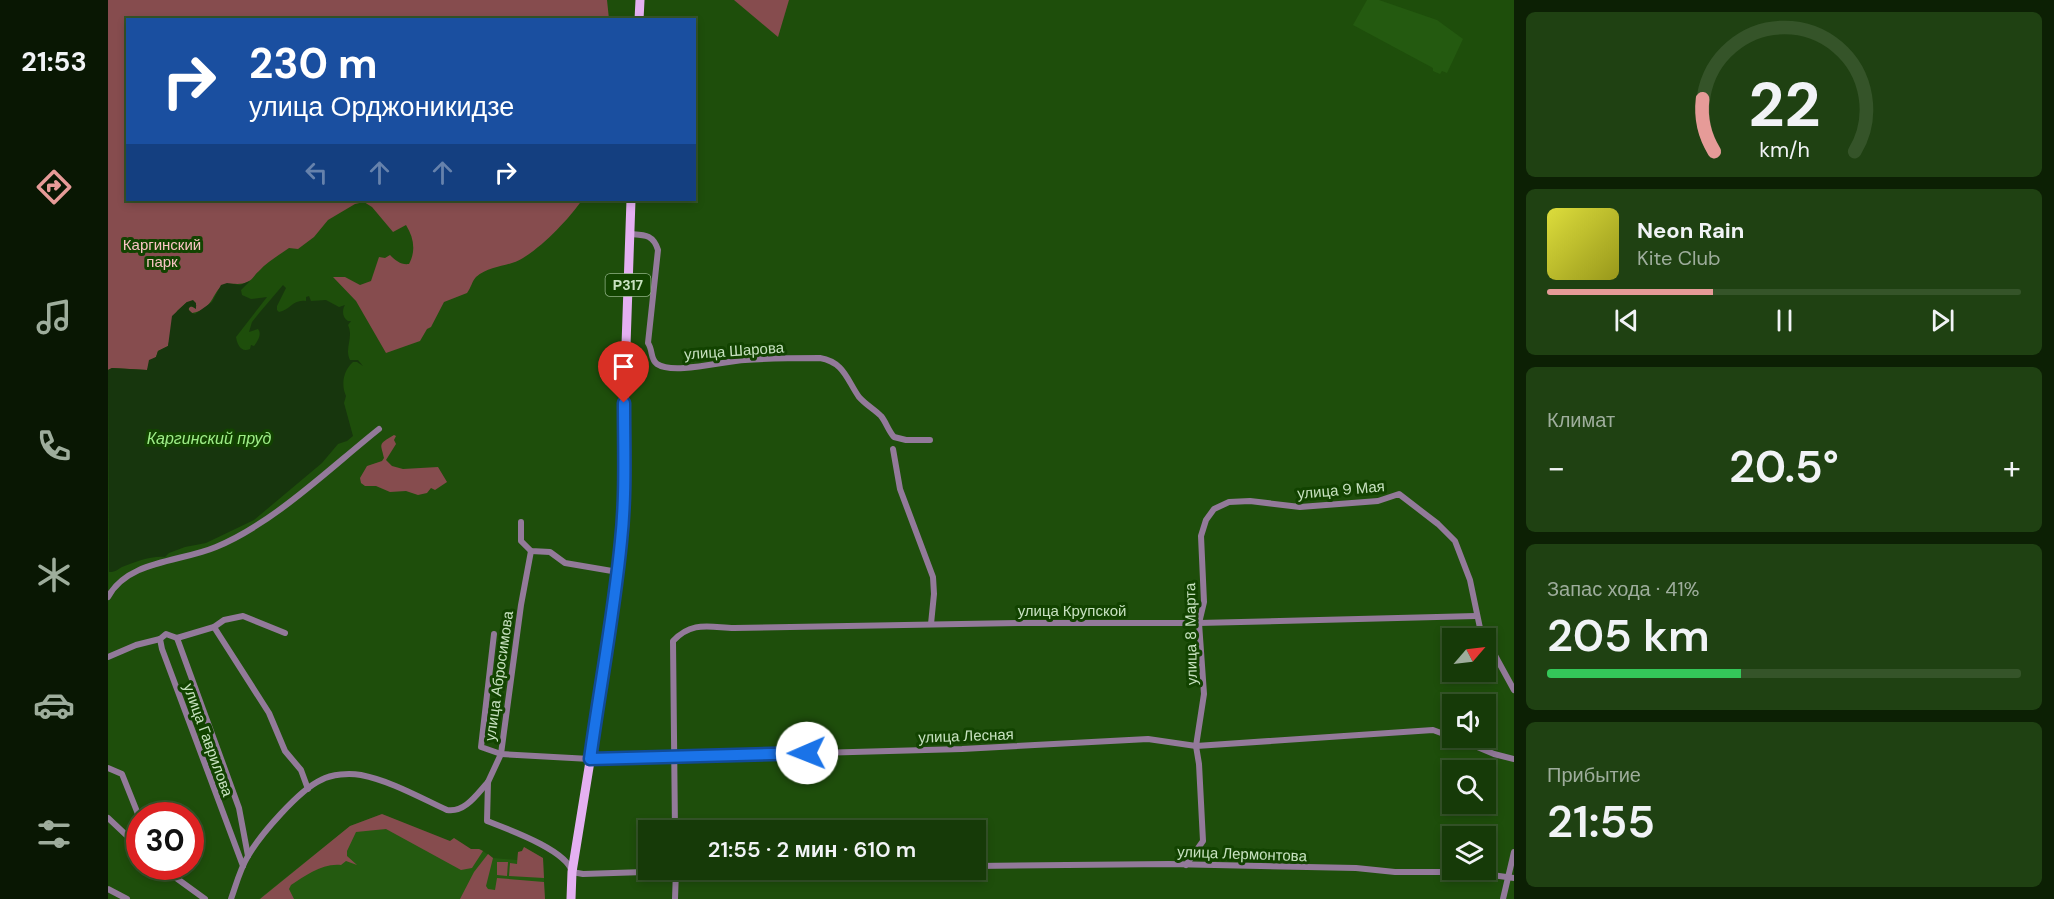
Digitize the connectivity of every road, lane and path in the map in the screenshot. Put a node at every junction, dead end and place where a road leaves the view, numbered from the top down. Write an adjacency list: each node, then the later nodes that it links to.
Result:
1 (640, 0): 2 (main road)
2 (639, 18)
3 (631, 201): 4 (main road, Р317)
4 (630, 234): 6 (street, улица Шарова); 11 (main road, Р317)
5 (379, 429): 12 (street)
6 (930, 440)
7 (893, 449): 16 (street)
8 (1214, 509): 14 (street, улица 9 Мая); 15 (street, улица 8 Марта)
9 (521, 522): 10 (street)
10 (531, 551): 11 (street); 27 (street, улица Абросимова)
11 (618, 572): 29 (main road, Р317)
12 (111, 586): 13 (street)
13 (108, 597)
14 (1476, 616): 15 (street, улица Крупской); 23 (street)
15 (1199, 623): 16 (street, улица Крупской); 25 (street, улица 8 Марта)
16 (931, 624): 28 (street, улица Крупской)
17 (214, 627): 18 (street); 20 (street); 33 (street)
18 (285, 633)
19 (494, 634): 27 (street, улица Лесная)
20 (177, 638): 21 (street); 39 (street, улица Гаврилова)
21 (160, 639): 22 (street); 41 (street, улица Гаврилова)
22 (108, 657)
23 (1514, 690)
24 (1442, 733): 25 (street, улица Лесная)
25 (1196, 746): 28 (street, улица Лесная); 40 (street, улица 8 Марта)
26 (1480, 748): 30 (street, улица Лесная)
27 (501, 754): 29 (street, улица Лесная); 32 (street, улица Абросимова)
28 (673, 756): 29 (street, улица Лесная); 36 (street)
29 (590, 759): 43 (main road, Р317)
30 (1514, 759)
31 (108, 768): 34 (street)
32 (488, 782): 33 (street); 43 (street, улица Абросимова)
33 (308, 789): 39 (street)
34 (133, 802)
35 (108, 818): 37 (street)
36 (675, 820)
37 (126, 835)
38 (1514, 852): 45 (street)
39 (248, 856): 41 (street)
40 (1186, 865): 42 (street, улица Лермонтова); 45 (street, улица Лермонтова)
41 (243, 866): 51 (street)
42 (986, 866)
43 (572, 872): 44 (street); 52 (main road, Р317)
44 (638, 872)
45 (1511, 877): 54 (street)
46 (179, 880): 50 (street)
47 (676, 880): 53 (street)
48 (108, 889): 49 (street)
49 (127, 899)
50 (205, 899)
51 (231, 899)
52 (571, 899)
53 (675, 899)
54 (1503, 899)

